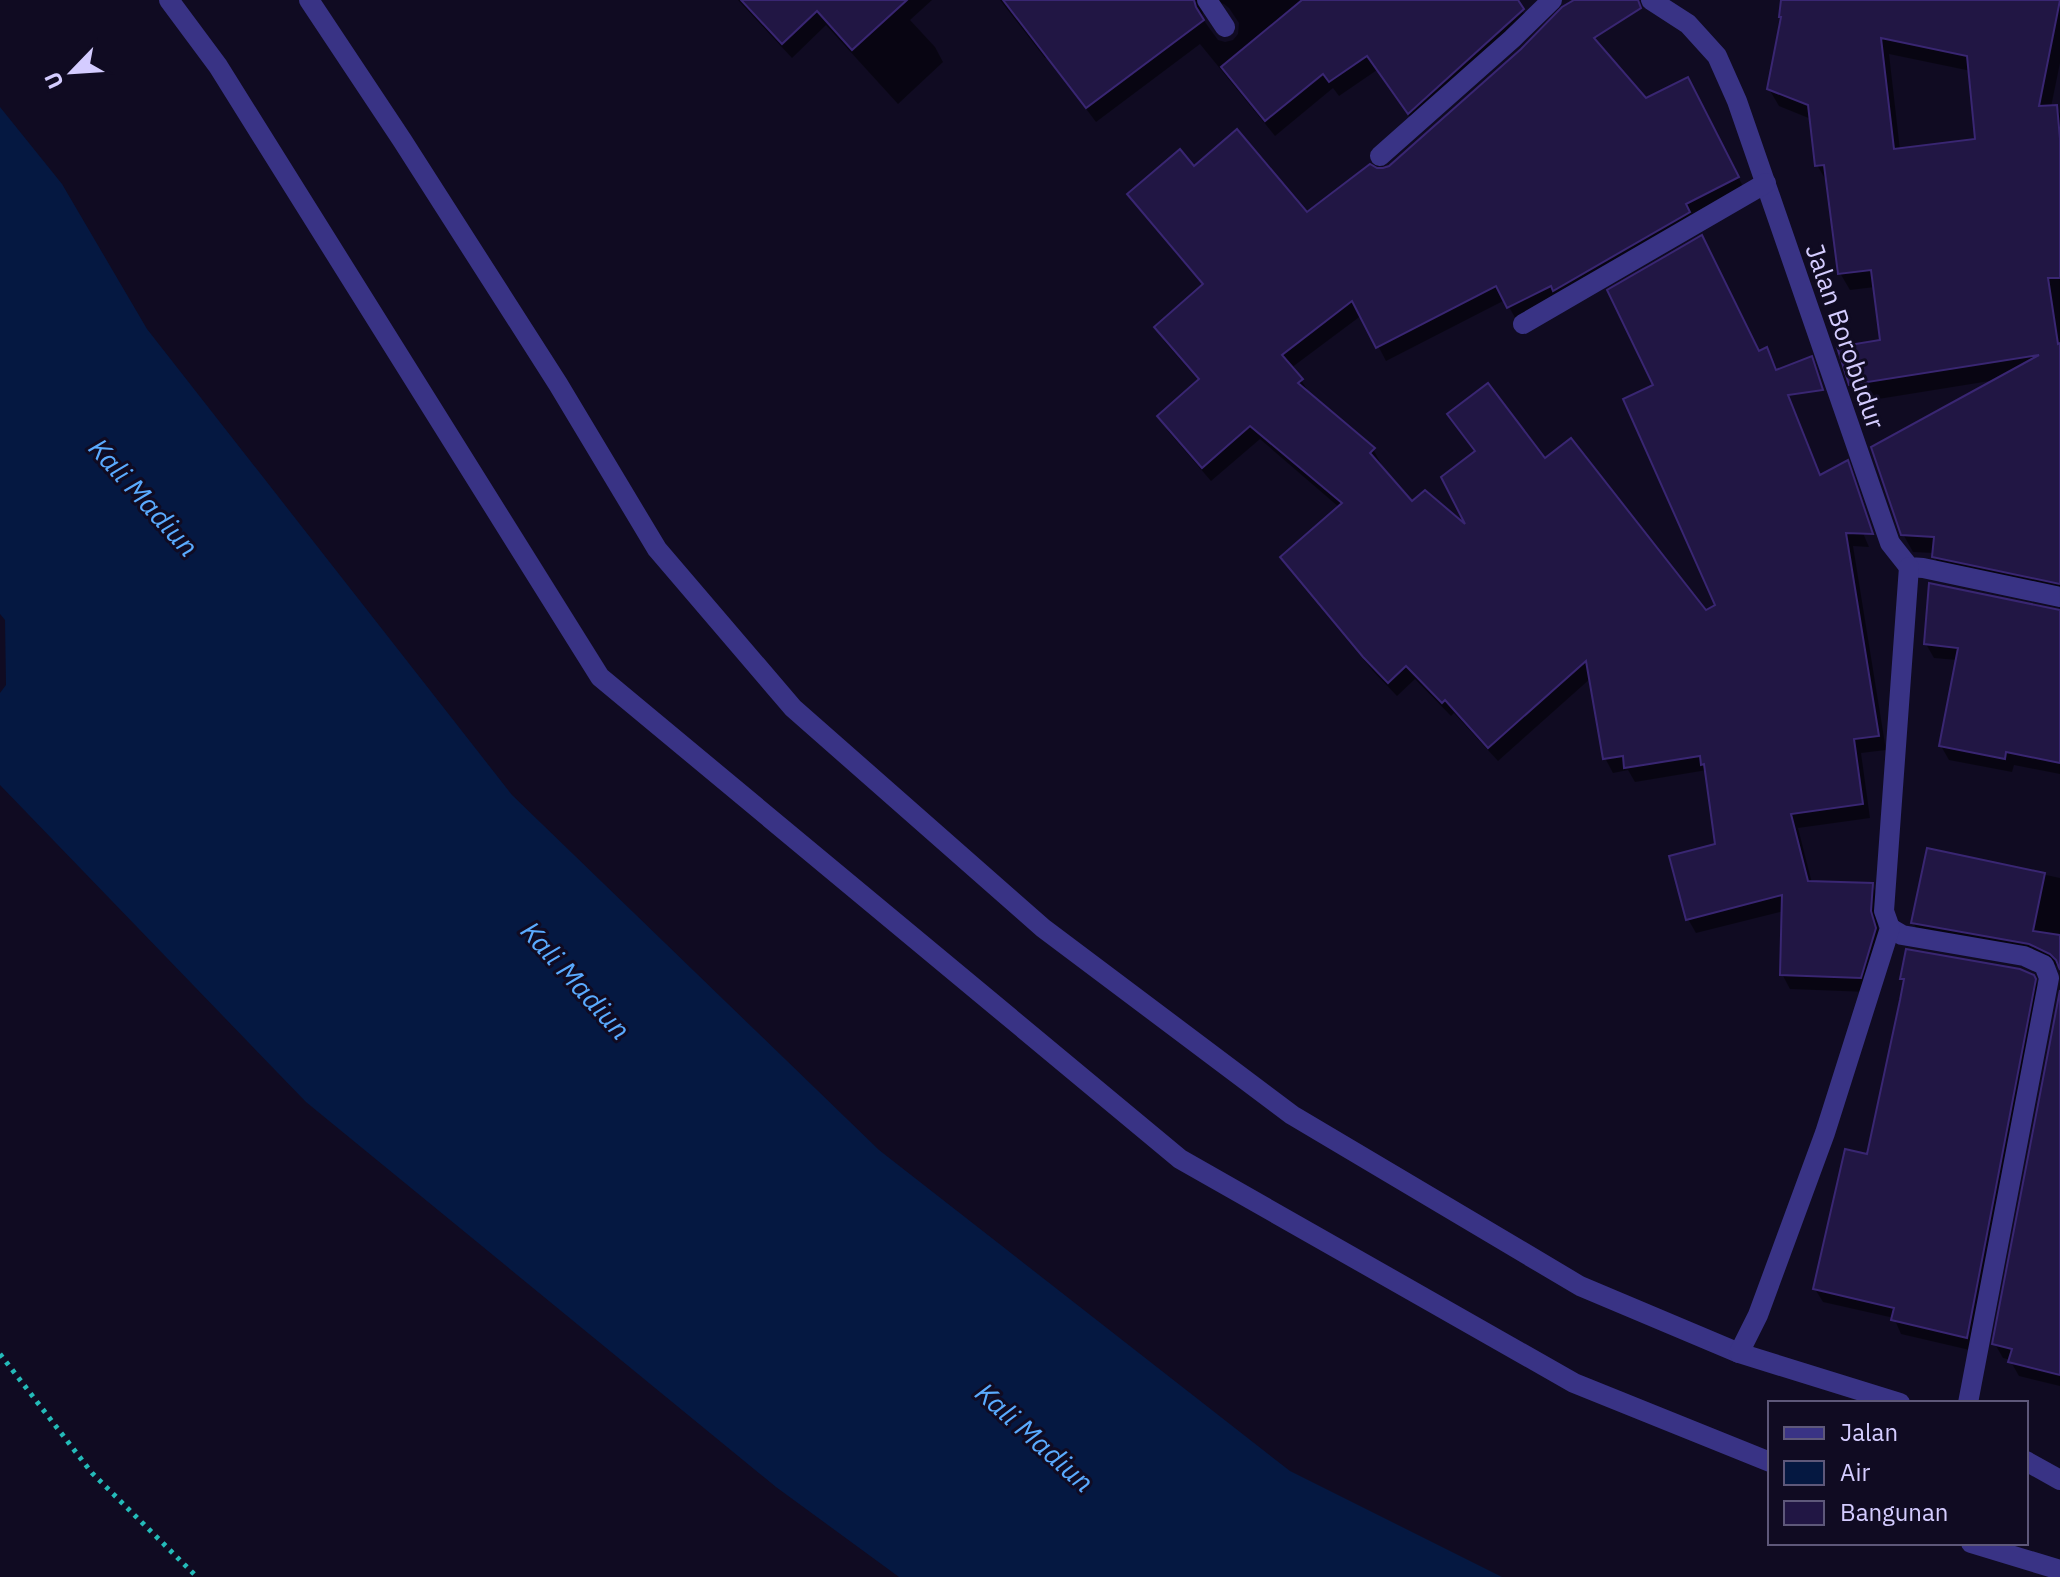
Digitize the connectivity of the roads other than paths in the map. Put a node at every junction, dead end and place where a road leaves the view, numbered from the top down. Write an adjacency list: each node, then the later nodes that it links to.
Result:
1 (169, 0): 16 (street)
2 (309, 0): 13 (street)
3 (1207, 0): 6 (street)
4 (1552, 0): 7 (street)
5 (1651, 0): 8 (street, Jalan Borobudur)
6 (1225, 27)
7 (1380, 156)
8 (1766, 183): 9 (street); 10 (street, Jalan Borobudur)
9 (1523, 324)
10 (1909, 567): 11 (street); 12 (street)
11 (2060, 597)
12 (1890, 928): 13 (street); 15 (street)
13 (1739, 1353): 14 (street)
14 (1894, 1401)
15 (1968, 1401)
16 (1768, 1461)
17 (2028, 1462): 18 (street)
18 (2060, 1480)
19 (1978, 1545): 20 (street)
20 (2060, 1570)

